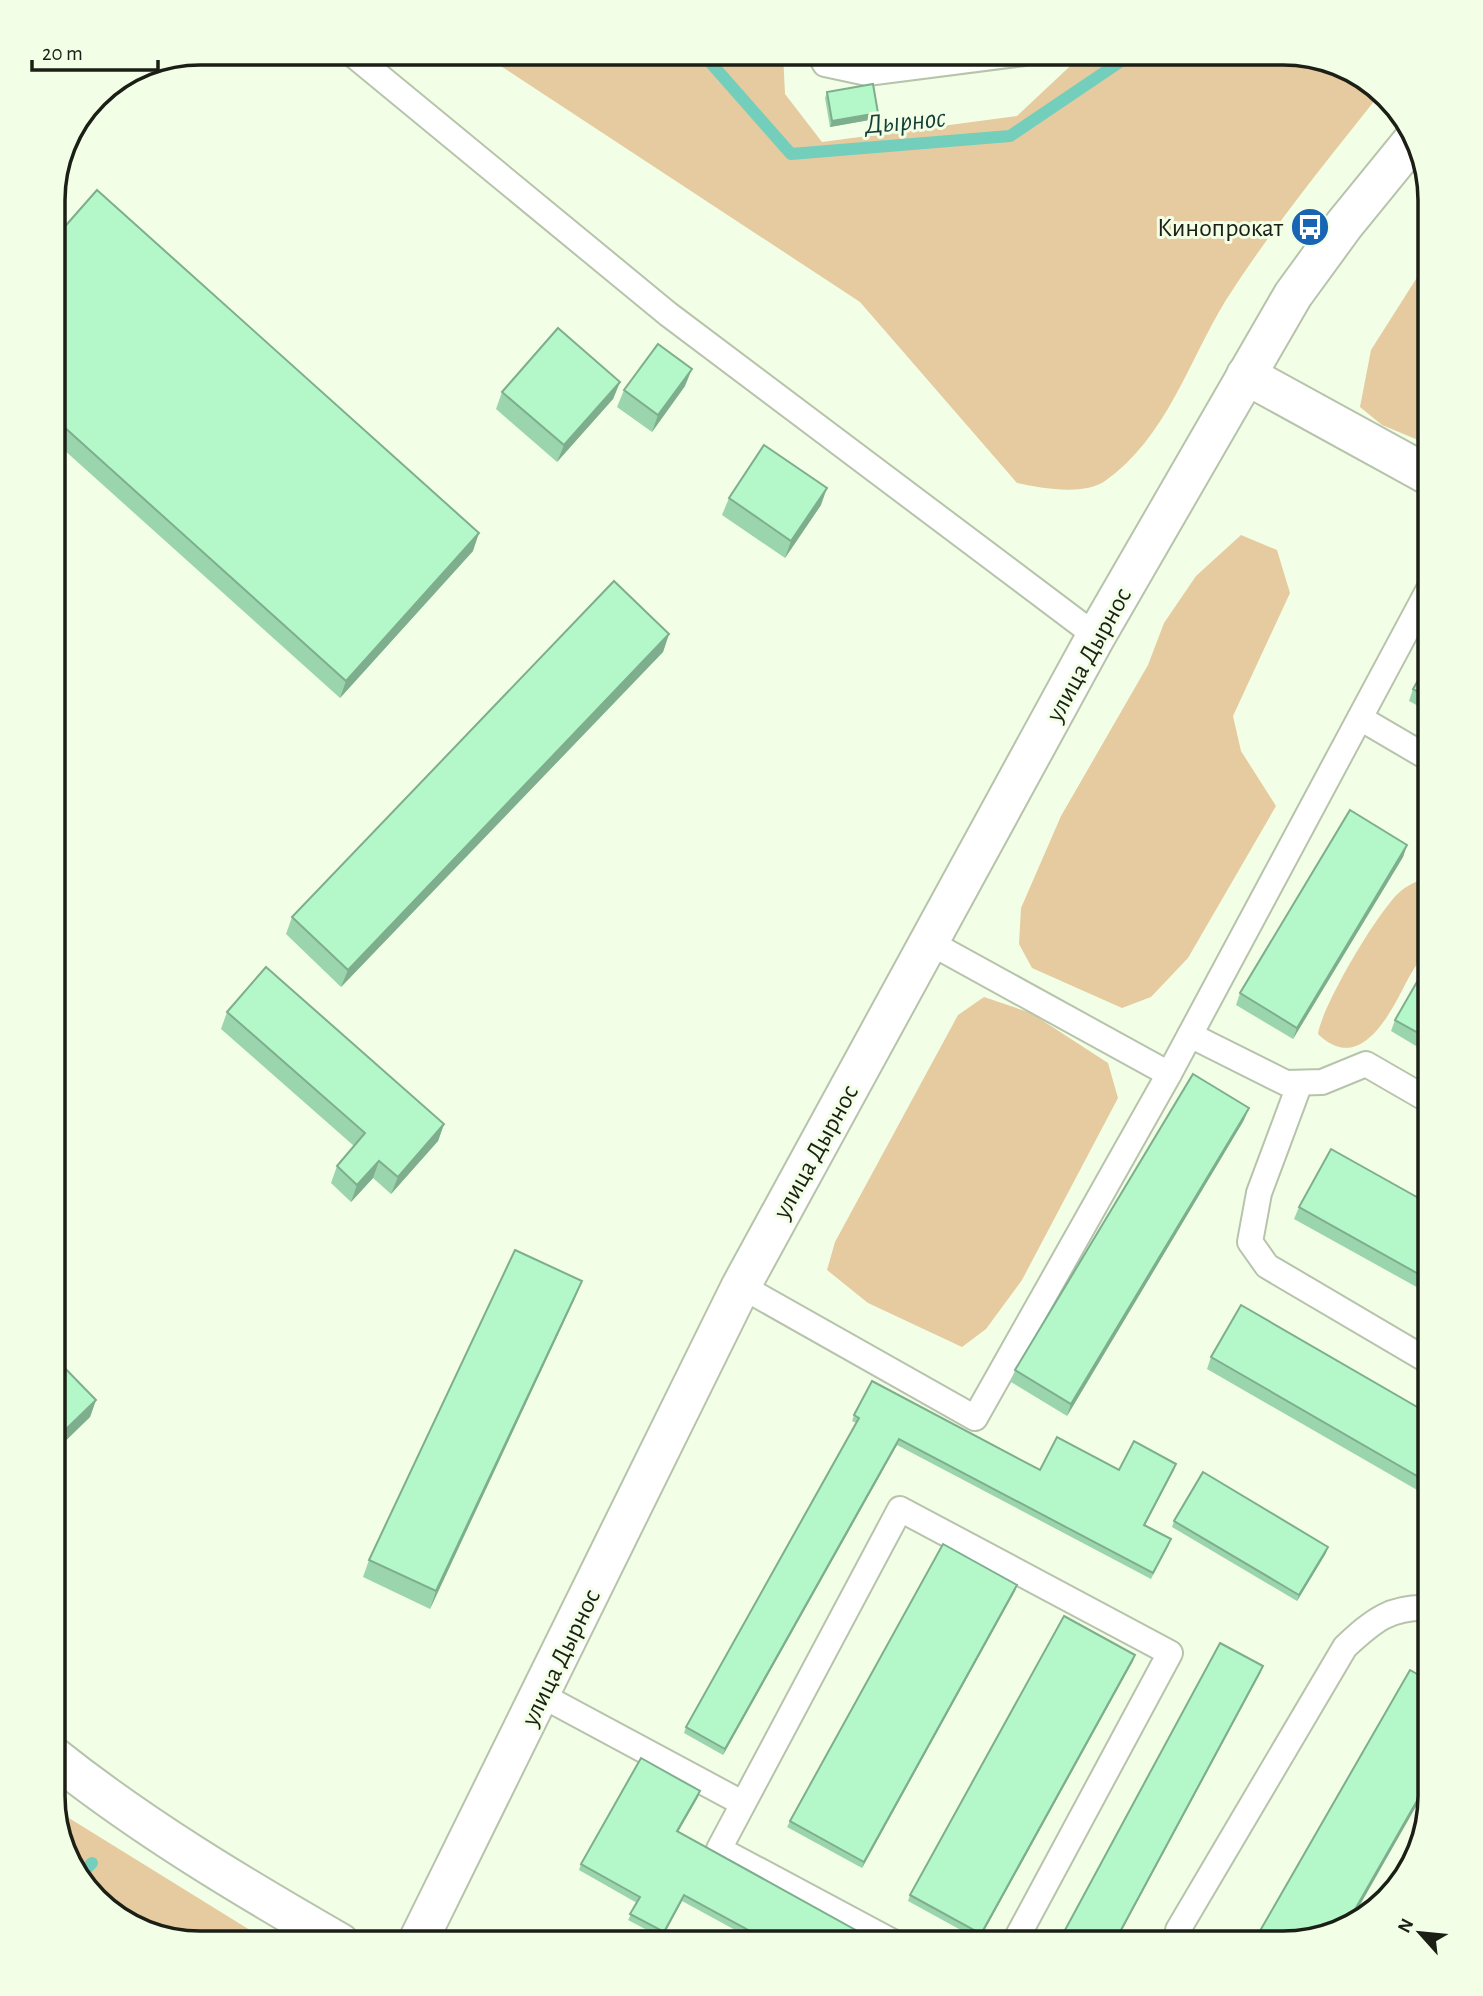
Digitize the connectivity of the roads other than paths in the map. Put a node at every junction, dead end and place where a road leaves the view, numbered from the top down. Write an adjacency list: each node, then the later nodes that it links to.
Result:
1 (367, 65): 8 (lane)
2 (830, 65): 3 (lane)
3 (930, 65)
4 (1407, 147): 5 (main road, улица Дырнос)
5 (1246, 375): 6 (main road); 8 (main road, улица Дырнос)
6 (1418, 469)
7 (1418, 609): 9 (lane)
8 (1096, 636): 11 (main road, улица Дырнос)
9 (1360, 718): 10 (lane); 12 (lane)
10 (1418, 752)
11 (929, 942): 13 (lane); 16 (main road, улица Дырнос)
12 (1190, 1035): 13 (lane); 14 (lane)
13 (1169, 1074): 16 (lane)
14 (1300, 1083): 15 (lane); 17 (lane)
15 (1418, 1094)
16 (741, 1286): 19 (main road, улица Дырнос)
17 (1418, 1355)
18 (1418, 1607): 26 (lane)
19 (541, 1695): 21 (lane); 23 (main road, улица Дырнос)
20 (65, 1766): 22 (main road)
21 (742, 1803): 24 (lane); 25 (lane)
22 (320, 1931)
23 (423, 1931)
24 (873, 1931)
25 (1020, 1931)
26 (1178, 1931)

